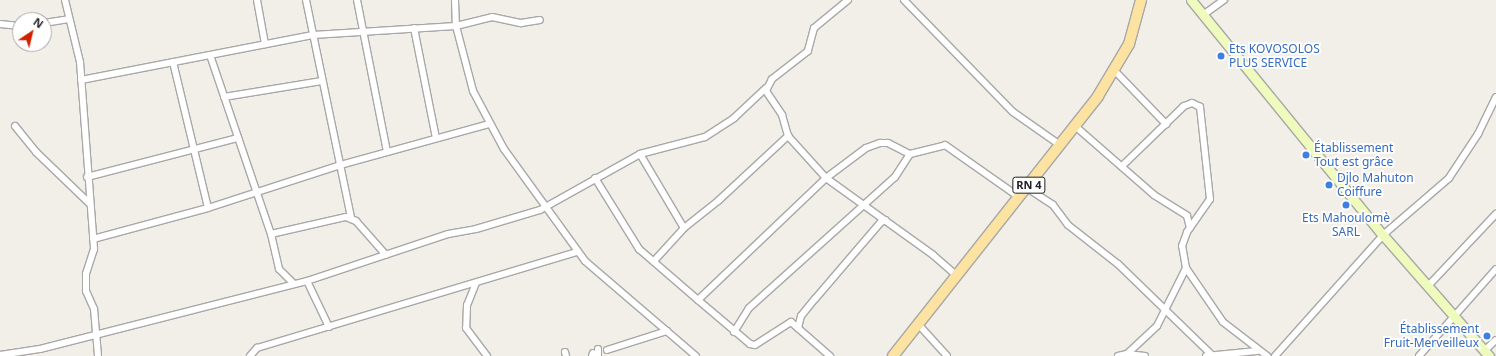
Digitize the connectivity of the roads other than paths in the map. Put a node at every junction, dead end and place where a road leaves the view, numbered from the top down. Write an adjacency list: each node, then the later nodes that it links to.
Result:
1 (65, 0): 12 (street)
2 (257, 0): 21 (street)
3 (306, 0): 20 (street)
4 (357, 0): 19 (street)
5 (455, 0): 17 (street)
6 (848, 0): 27 (street)
7 (904, 0): 37 (street)
8 (1141, 0): 24 (main road, RN 4)
9 (1191, 0): 11 (main road)
10 (1224, 0): 11 (street)
11 (1203, 15): 63 (main road)
12 (69, 19): 14 (street); 25 (street)
13 (540, 20): 17 (street)
14 (52, 22)
15 (0, 24): 16 (street)
16 (12, 25)
17 (456, 26): 18 (street); 30 (street)
18 (414, 28): 19 (street); 36 (street)
19 (365, 31): 20 (street); 39 (street)
20 (313, 35): 21 (street); 26 (street)
21 (265, 44): 22 (street)
22 (210, 55): 23 (street); 28 (street)
23 (173, 62): 25 (street); 38 (street)
24 (1115, 71): 31 (street); 33 (main road, RN 4)
25 (81, 80): 44 (street)
26 (322, 81): 28 (street); 42 (street)
27 (766, 88): 34 (street); 40 (street)
28 (224, 97): 35 (street)
29 (1496, 97): 63 (street)
30 (489, 124): 36 (street); 51 (street)
31 (1166, 124): 43 (street); 54 (street)
32 (15, 126): 50 (street)
33 (1074, 126): 37 (main road, RN 4); 43 (street)
34 (788, 136): 46 (street); 60 (street)
35 (238, 138): 38 (street); 48 (street)
36 (436, 138): 39 (street)
37 (1060, 145): 47 (main road, RN 4)
38 (192, 151): 44 (street); 53 (street)
39 (387, 152): 42 (street)
40 (640, 154): 45 (street); 60 (street)
41 (910, 154): 46 (street); 49 (street); 52 (street)
42 (340, 165): 48 (street); 57 (street)
43 (1122, 166): 55 (street)
44 (87, 176): 50 (street)
45 (595, 178): 51 (street); 67 (street)
46 (826, 178): 52 (street); 77 (street)
47 (1027, 188): 49 (main road, RN 4); 78 (street)
48 (257, 191): 53 (street); 62 (street)
49 (1019, 197): 70 (main road, RN 4)
50 (90, 204): 64 (street)
51 (547, 204): 65 (street); 66 (street)
52 (863, 204): 58 (street); 86 (street)
53 (208, 208): 64 (street)
54 (1199, 215): 55 (street); 61 (street)
55 (1187, 216): 61 (street)
56 (1495, 216): 59 (street); 74 (street)
57 (351, 218): 62 (street); 66 (street)
58 (882, 219): 70 (street); 80 (street)
59 (1496, 224)
60 (684, 228): 67 (street)
61 (1190, 228): 68 (street)
62 (272, 234): 72 (street)
63 (1383, 235): 74 (main road); 105 (street)
64 (93, 239): 87 (street)
65 (578, 252): 73 (street); 85 (street)
66 (386, 255): 71 (street)
67 (654, 261): 77 (street)
68 (1186, 268): 78 (street); 90 (street)
69 (1496, 269): 79 (street)
70 (957, 276): 82 (main road, RN 4)
71 (307, 281): 72 (street); 83 (street)
72 (293, 283): 87 (street)
73 (476, 283): 75 (street); 76 (street)
74 (1429, 285): 79 (main road)
75 (463, 287): 76 (street); 83 (street)
76 (469, 294): 96 (street)
77 (698, 300): 86 (street)
78 (1165, 312): 92 (street); 103 (street)
79 (1455, 315): 91 (main road); 106 (street)
80 (799, 319): 81 (street); 84 (street)
81 (792, 323): 84 (street); 86 (street)
82 (918, 324): 99 (main road, RN 4); 100 (street)
83 (329, 327): 95 (street)
84 (798, 328): 98 (street)
85 (667, 331): 89 (street); 97 (street)
86 (734, 332)
87 (94, 335): 93 (street); 94 (street)
88 (1496, 340): 91 (street)
89 (607, 350)
90 (1257, 351): 103 (street); 104 (street)
91 (1486, 353)
92 (1127, 354): 101 (street); 102 (street)
93 (0, 355)
94 (98, 356)
95 (250, 356)
96 (486, 356)
97 (696, 356)
98 (830, 356)
99 (893, 356)
100 (947, 356)
101 (1118, 356)
102 (1145, 356)
103 (1211, 356)
104 (1268, 356)
105 (1275, 356)
106 (1419, 356)

